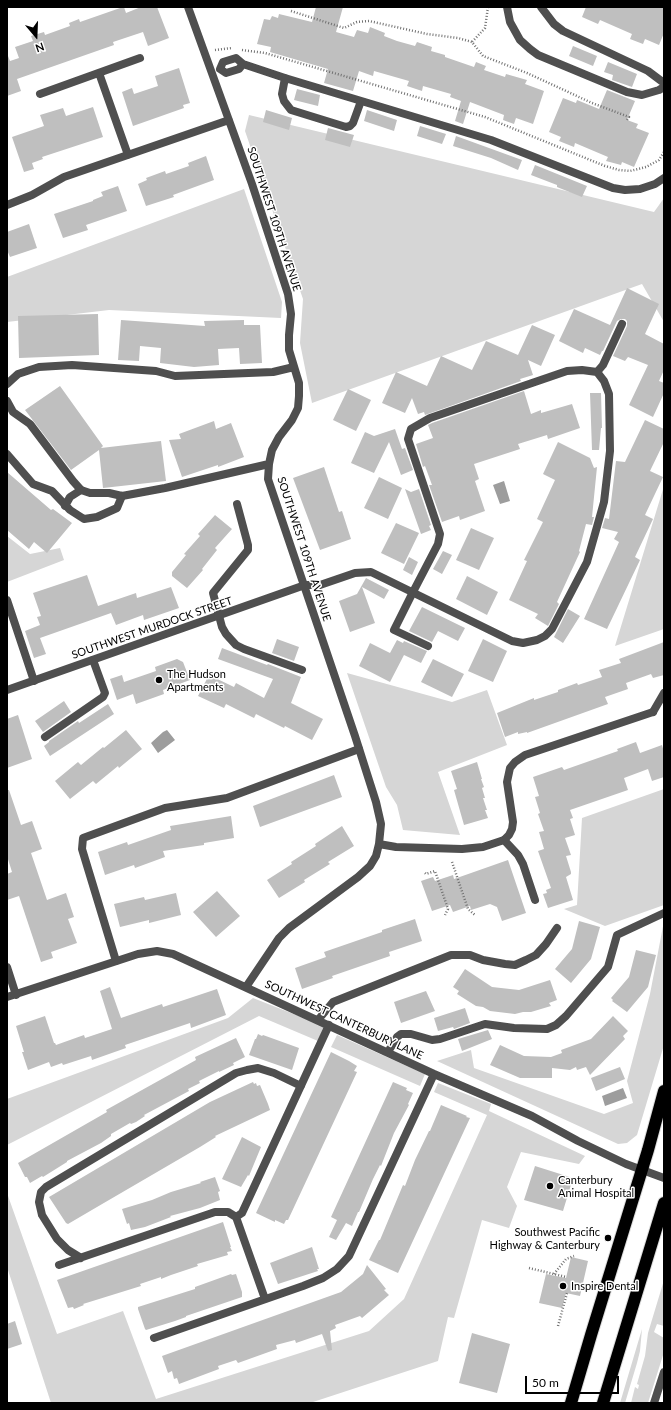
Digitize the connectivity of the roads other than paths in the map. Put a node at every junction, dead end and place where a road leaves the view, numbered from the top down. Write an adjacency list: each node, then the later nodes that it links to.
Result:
1 (188, 7): 7 (street, SOUTHWEST 109TH AVENUE)
2 (507, 7): 11 (street)
3 (541, 7): 10 (street)
4 (140, 58): 8 (street)
5 (242, 64): 6 (street); 6 (street); 9 (street)
6 (220, 69): 7 (street)
7 (211, 72): 14 (street, SOUTHWEST 109TH AVENUE)
8 (99, 73): 12 (street); 15 (street)
9 (285, 78): 13 (street); 13 (street)
10 (664, 83)
11 (664, 87)
12 (40, 94)
13 (361, 101): 16 (street)
14 (229, 120): 15 (street); 19 (street, SOUTHWEST 109TH AVENUE)
15 (128, 155): 17 (street)
16 (664, 178)
17 (7, 205)
18 (622, 324): 20 (street)
19 (294, 367): 21 (street); 24 (street, SOUTHWEST 109TH AVENUE)
20 (596, 372): 30 (street); 30 (street, SOUTHWEST MURDOCK STREET)
21 (7, 384)
22 (7, 401): 25 (street)
23 (7, 454): 28 (street)
24 (269, 464): 26 (street); 29 (street, SOUTHWEST 109TH AVENUE)
25 (81, 490): 26 (street); 28 (street)
26 (122, 496): 28 (street)
27 (237, 504): 32 (street)
28 (65, 506)
29 (305, 586): 30 (street, SOUTHWEST MURDOCK STREET); 32 (street, SOUTHWEST MURDOCK STREET); 40 (street, SOUTHWEST 109TH AVENUE)
30 (413, 592): 33 (street)
31 (7, 600): 36 (street)
32 (220, 615): 34 (street, SOUTHWEST MURDOCK STREET); 35 (street)
33 (428, 646)
34 (93, 660): 36 (street, SOUTHWEST MURDOCK STREET); 39 (street)
35 (302, 670)
36 (34, 681): 37 (street, SOUTHWEST MURDOCK STREET)
37 (7, 690)
38 (664, 693): 41 (street)
39 (45, 737)
40 (359, 750): 42 (street, SOUTHWEST 109TH AVENUE); 46 (street)
41 (504, 840): 42 (street); 43 (street)
42 (379, 844): 48 (street, SOUTHWEST 109TH AVENUE)
43 (535, 900)
44 (664, 913): 53 (street)
45 (557, 928): 51 (street)
46 (116, 961): 48 (street, SOUTHWEST CANTERBURY LANE); 49 (street, SOUTHWEST CANTERBURY LANE)
47 (7, 967): 49 (street)
48 (246, 987): 51 (street, SOUTHWEST CANTERBURY LANE)
49 (16, 995): 50 (street, SOUTHWEST CANTERBURY LANE)
50 (7, 998)
51 (318, 1020): 52 (street, SOUTHWEST CANTERBURY LANE)
52 (329, 1025): 53 (street, SOUTHWEST CANTERBURY LANE); 55 (street)
53 (388, 1052): 54 (street, SOUTHWEST CANTERBURY LANE)
54 (434, 1074): 57 (street, SOUTHWEST CANTERBURY LANE); 63 (street)
55 (301, 1086): 60 (street); 61 (street)
56 (664, 1091): 57 (highway)
57 (642, 1170): 58 (street, SOUTHWEST CANTERBURY LANE); 66 (highway)
58 (664, 1178)
59 (664, 1203): 67 (highway)
60 (236, 1217): 61 (street); 63 (street)
61 (81, 1258): 62 (street)
62 (59, 1265)
63 (265, 1299): 64 (street)
64 (154, 1338)
65 (664, 1372): 68 (street)
66 (571, 1403)
67 (603, 1403)
68 (654, 1403)

